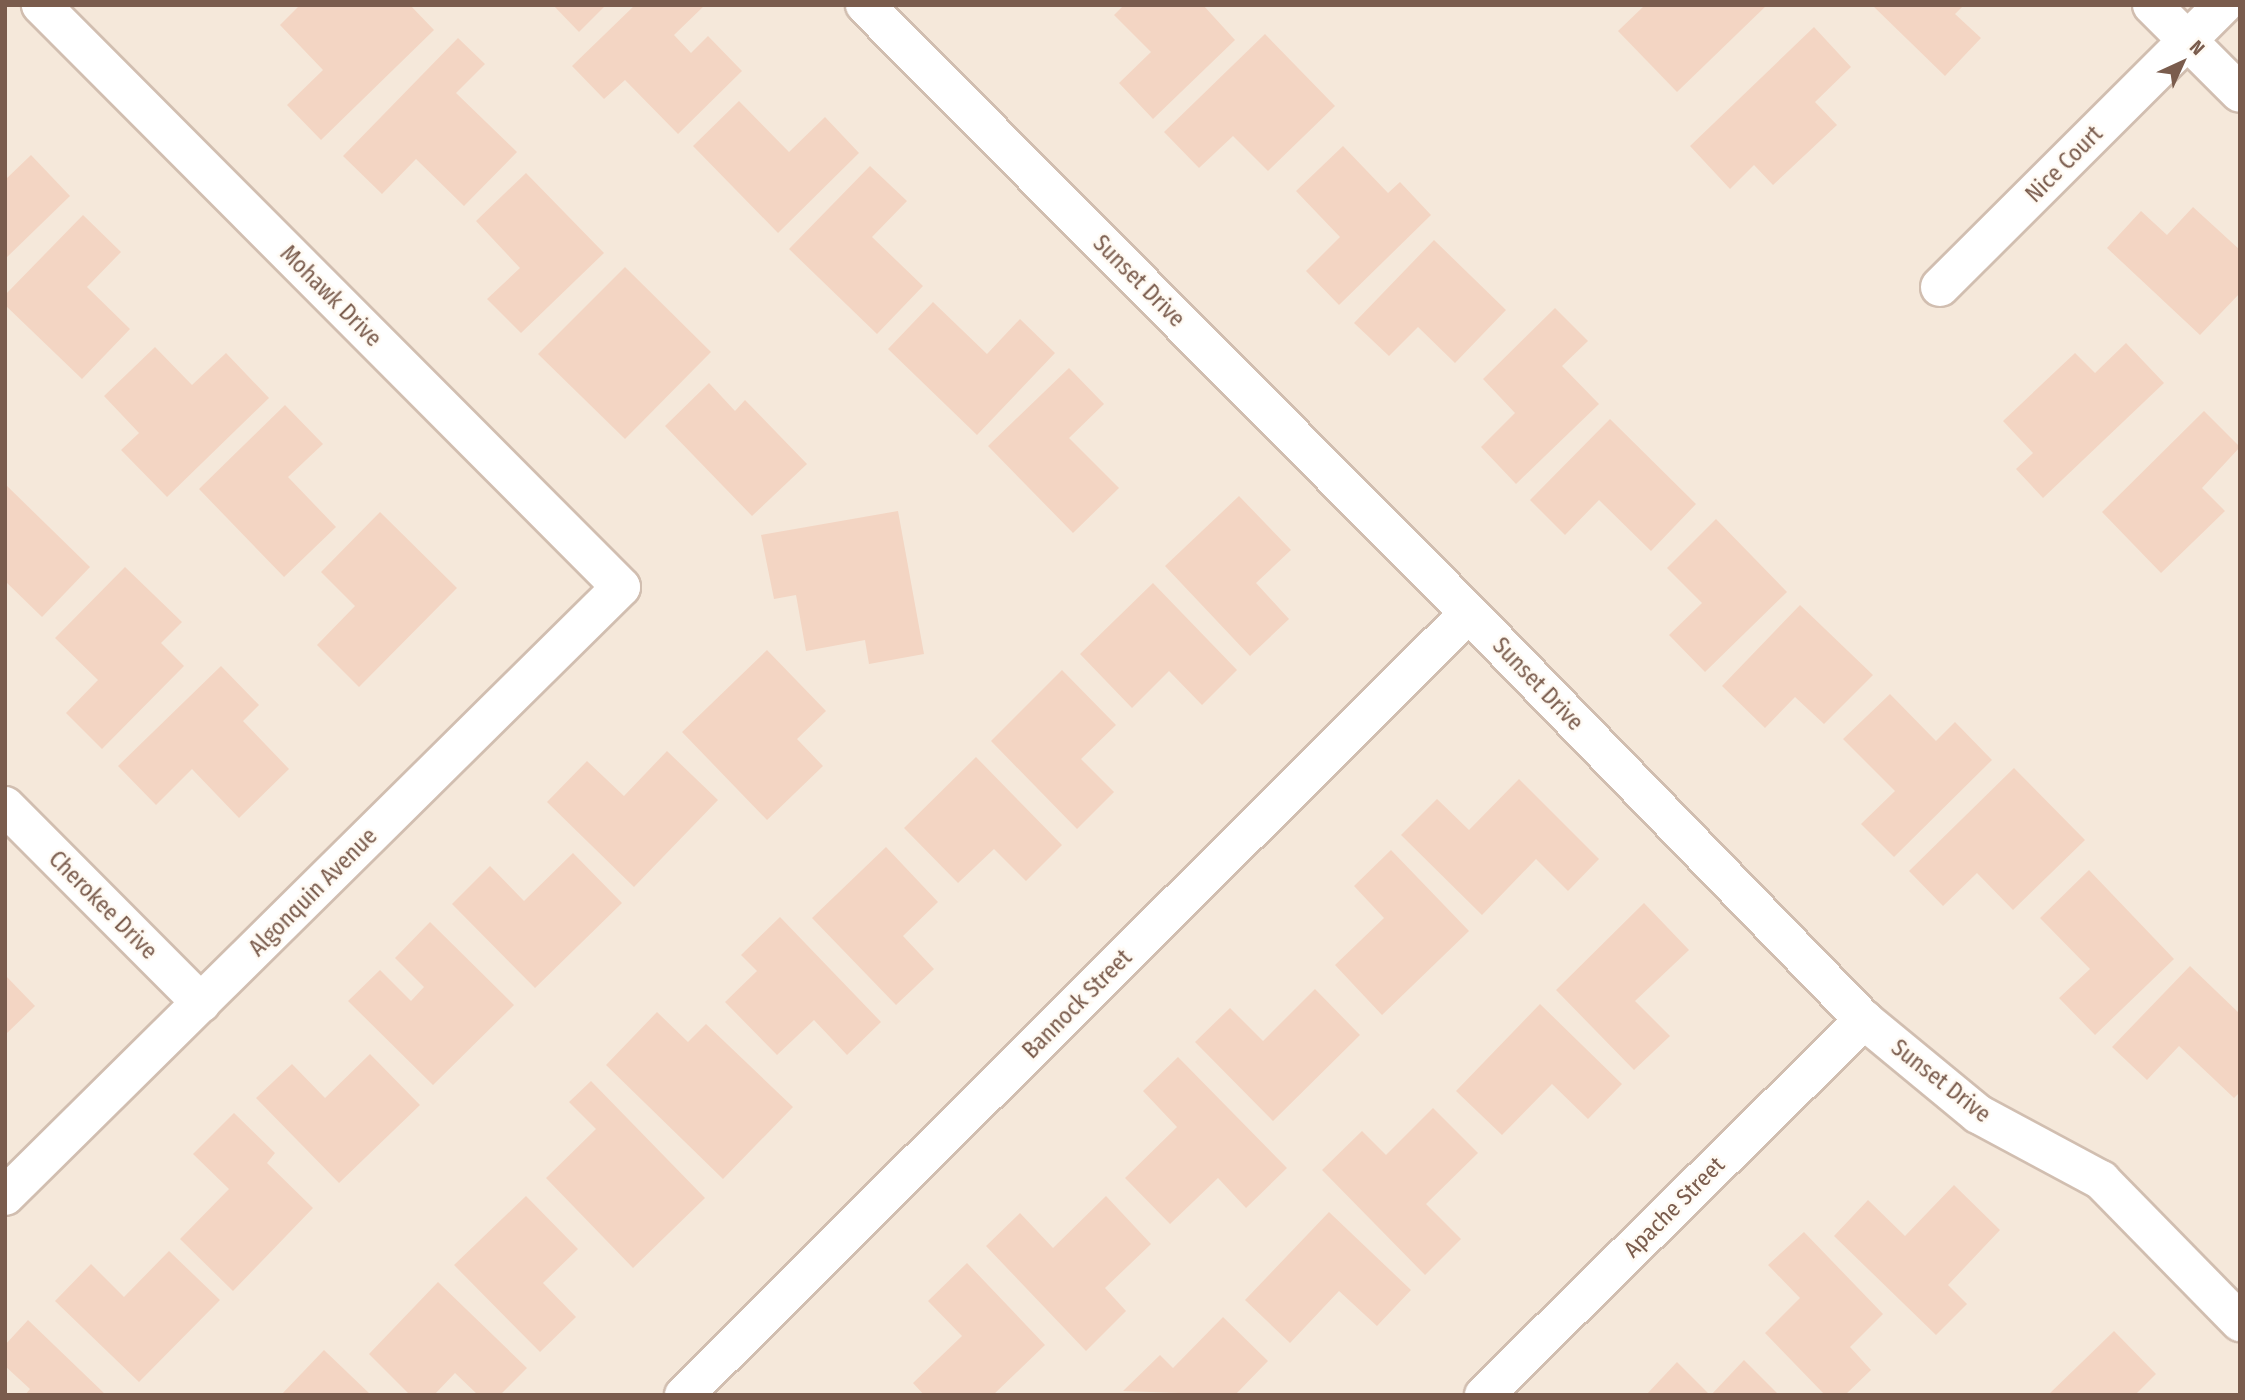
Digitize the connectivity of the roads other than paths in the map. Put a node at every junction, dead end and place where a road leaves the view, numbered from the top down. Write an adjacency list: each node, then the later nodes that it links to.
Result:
1 (41, 5): 8 (street, Mohawk Drive)
2 (865, 5): 9 (street, Sunset Drive)
3 (2152, 5): 5 (street)
4 (2223, 5): 5 (street, Nice Court)
5 (2188, 41): 6 (street); 7 (street, Nice Court)
6 (2240, 93)
7 (1940, 287)
8 (621, 587): 11 (street, Algonquin Avenue)
9 (1469, 613): 12 (street, Sunset Drive); 15 (street, Bannock Street)
10 (5, 806): 11 (street, Cherokee Drive)
11 (201, 1003): 13 (street, Algonquin Avenue)
12 (1864, 1020): 14 (street, Sunset Drive); 16 (street, Apache Street)
13 (5, 1196)
14 (2240, 1322)
15 (684, 1395)
16 (1484, 1395)

